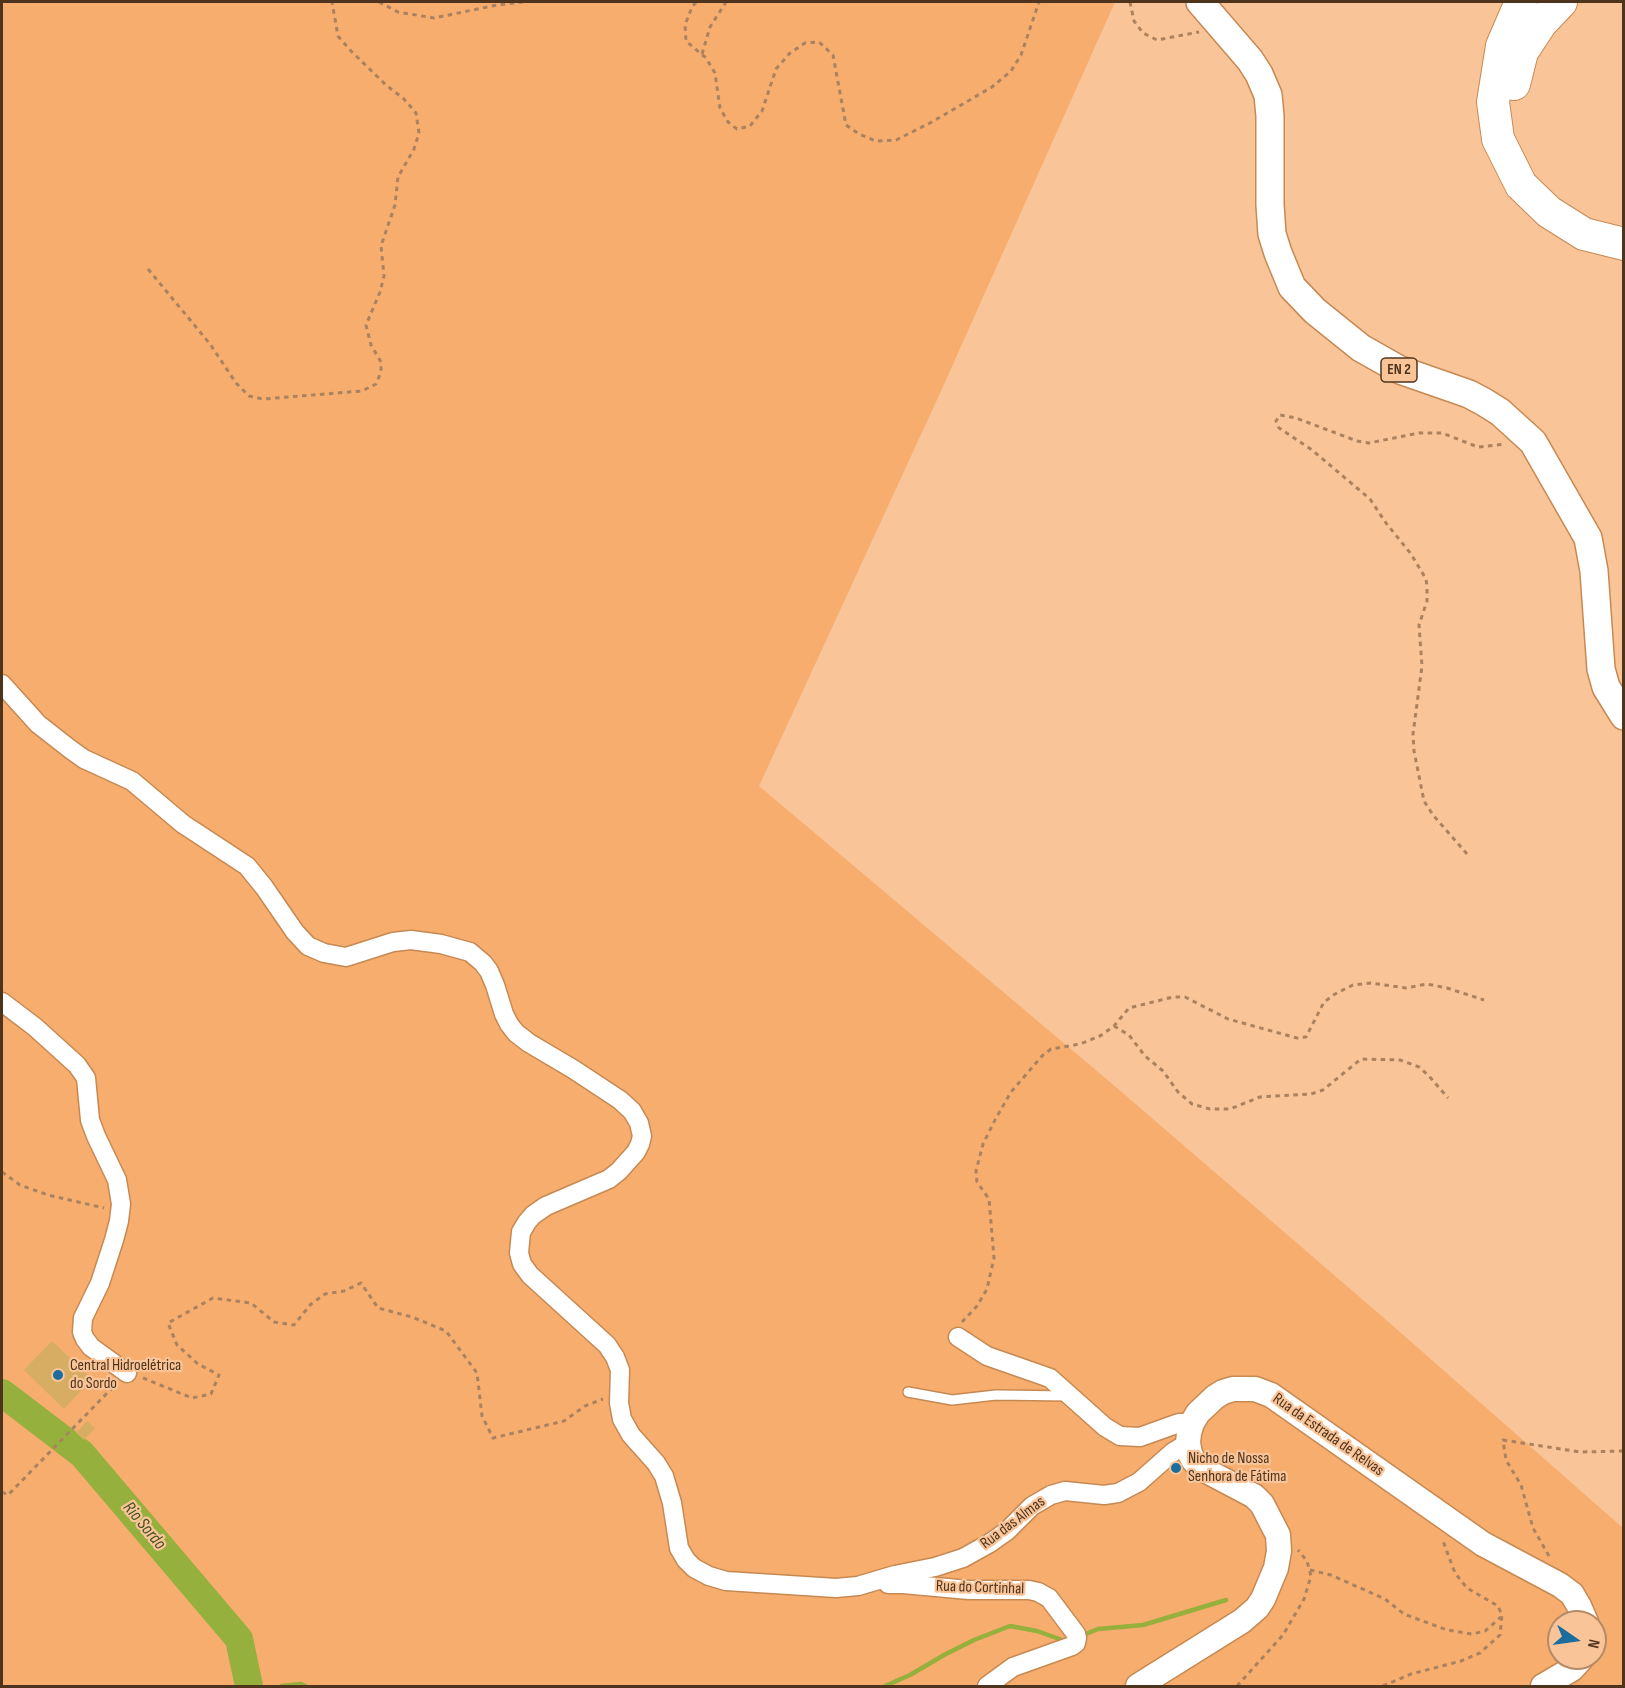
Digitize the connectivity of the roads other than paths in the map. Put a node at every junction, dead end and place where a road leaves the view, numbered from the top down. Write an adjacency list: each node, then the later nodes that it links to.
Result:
1 (1521, 2): 5 (highway)
2 (1561, 2): 4 (highway)
3 (1207, 11): 7 (main road, EN 2)
4 (1623, 223)
5 (1623, 244)
6 (2, 684): 14 (street)
7 (1623, 716)
8 (2, 1002): 10 (street)
9 (958, 1337): 12 (street)
10 (127, 1373)
11 (908, 1392): 12 (lane)
12 (1071, 1396): 13 (street)
13 (1190, 1433): 14 (street, Rua das Almas); 15 (street, Rua da Estrada de Relvas); 18 (street)
14 (862, 1585): 17 (street, Rua do Cortinhal)
15 (1581, 1610)
16 (1570, 1670): 19 (street)
17 (987, 1686)
18 (1138, 1686)
19 (1543, 1686)

